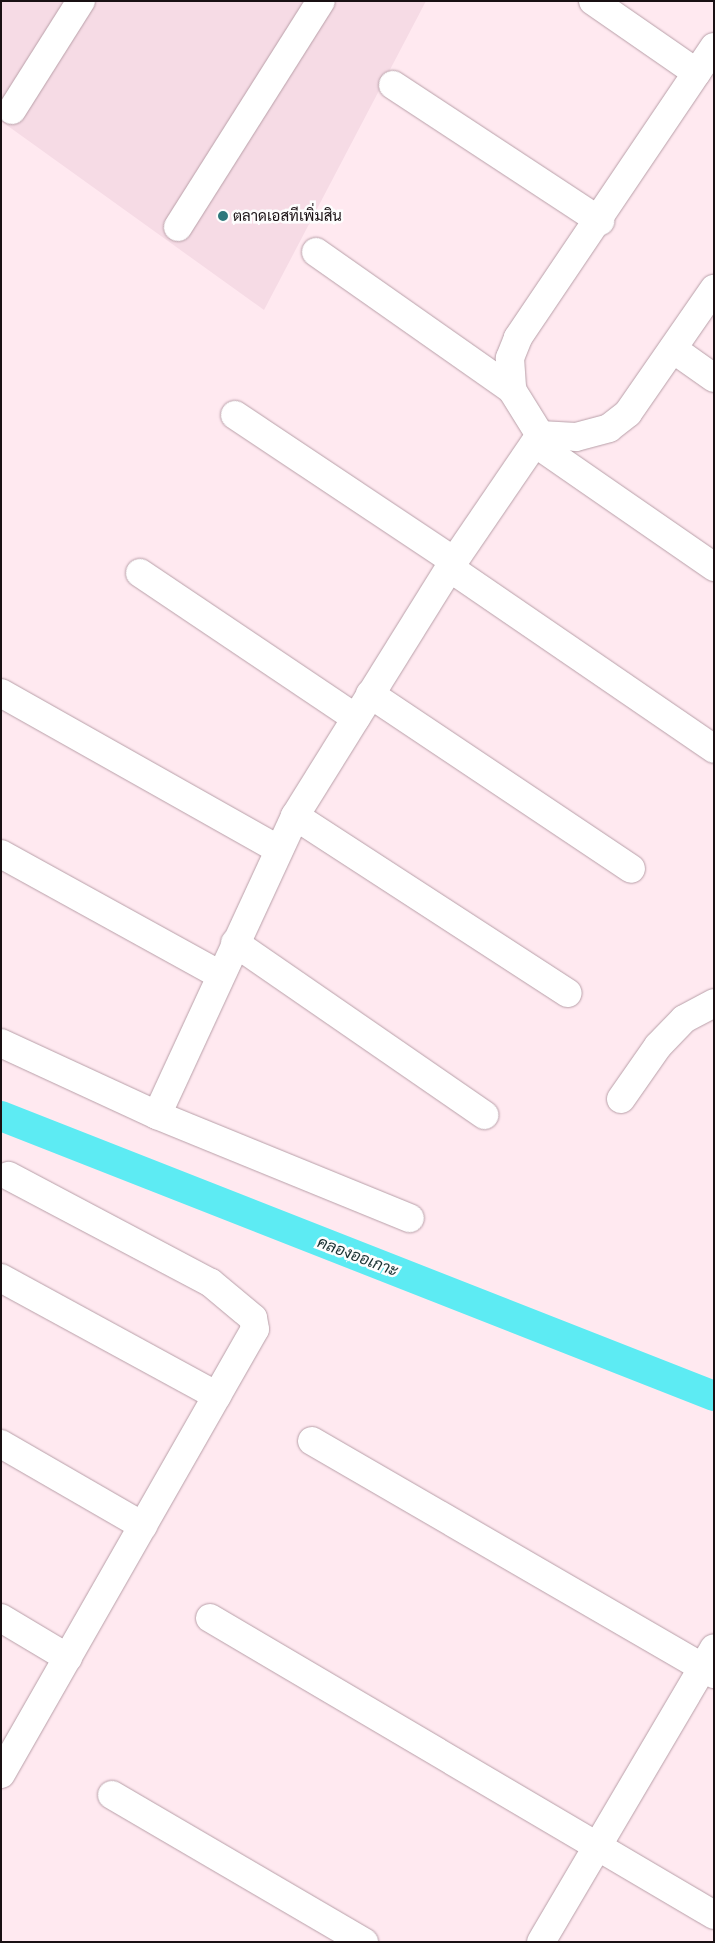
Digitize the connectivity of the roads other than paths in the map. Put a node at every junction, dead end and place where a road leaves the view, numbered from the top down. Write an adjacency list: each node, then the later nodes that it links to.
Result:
1 (81, 1): 7 (street)
2 (321, 1): 9 (street)
3 (593, 1): 5 (street)
4 (714, 47): 5 (street)
5 (697, 73): 8 (street)
6 (393, 85): 8 (street)
7 (12, 110)
8 (600, 221): 14 (street)
9 (178, 227)
10 (316, 252): 14 (street)
11 (714, 289): 12 (street)
12 (672, 348): 13 (street); 16 (street)
13 (714, 378)
14 (512, 390): 16 (street)
15 (235, 415): 17 (street)
16 (538, 439): 17 (street); 18 (street)
17 (452, 564): 21 (street); 23 (street)
18 (714, 567)
19 (140, 572): 22 (street)
20 (1, 693): 25 (street)
21 (370, 694): 22 (street); 27 (street)
22 (356, 718): 24 (street)
23 (714, 749)
24 (295, 816): 25 (street); 30 (street)
25 (278, 849): 28 (street)
26 (1, 854): 29 (street)
27 (631, 869)
28 (235, 944): 29 (street); 35 (street)
29 (220, 975): 34 (street)
30 (568, 993)
31 (714, 1003): 33 (street)
32 (1, 1044): 34 (street)
33 (621, 1100)
34 (157, 1115): 37 (street)
35 (484, 1115)
36 (9, 1176): 39 (street)
37 (410, 1218)
38 (1, 1278): 39 (street)
39 (217, 1396): 42 (street)
40 (312, 1441): 46 (street)
41 (1, 1444): 42 (street)
42 (143, 1526): 45 (street)
43 (1, 1618): 45 (street)
44 (210, 1618): 49 (street)
45 (68, 1658): 47 (street)
46 (710, 1663): 49 (street)
47 (1, 1774)
48 (112, 1795): 51 (street)
49 (596, 1847): 50 (street); 52 (street)
50 (714, 1915)
51 (364, 1942)
52 (540, 1942)

